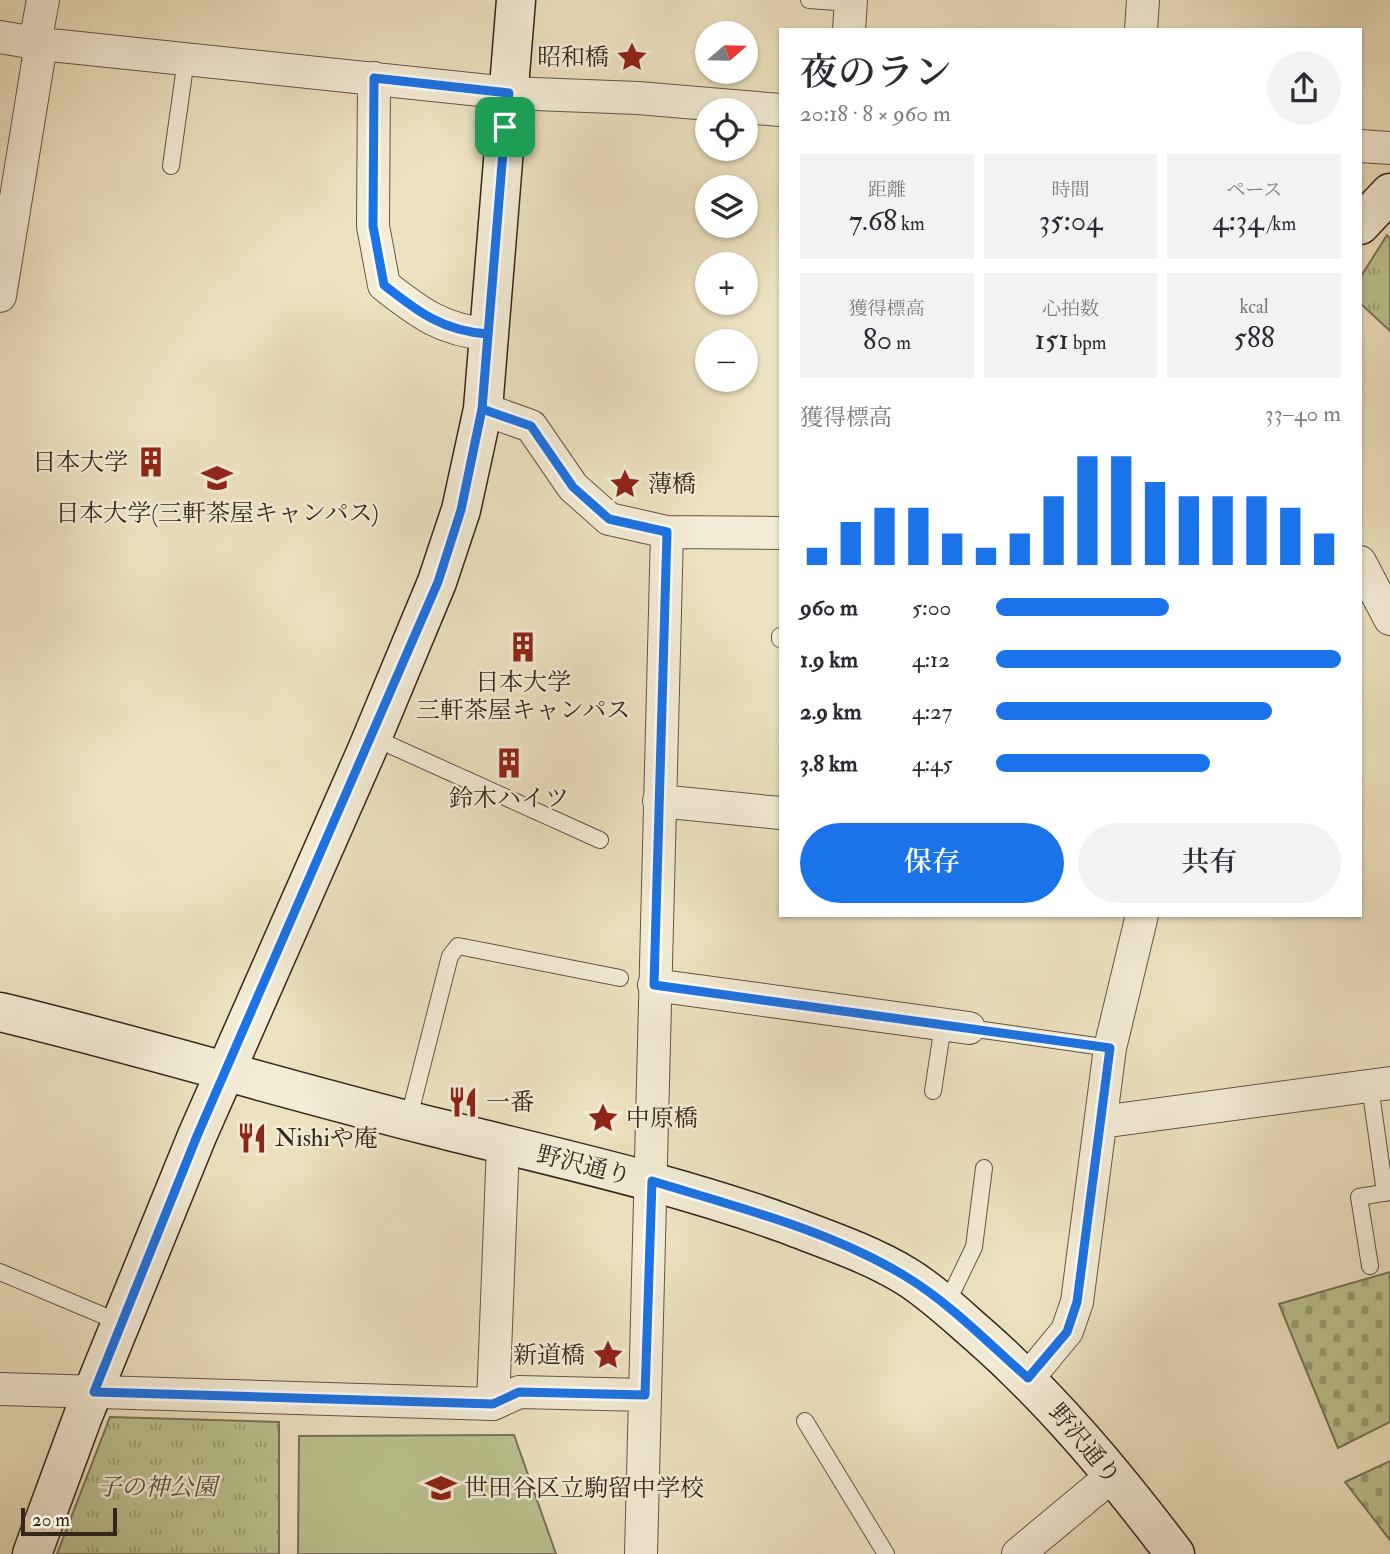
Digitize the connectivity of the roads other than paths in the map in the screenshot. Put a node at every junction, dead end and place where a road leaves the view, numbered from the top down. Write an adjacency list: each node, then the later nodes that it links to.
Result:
1 (43, 0): 8 (street)
2 (516, 0): 11 (street)
3 (808, 0): 5 (lane)
4 (1143, 0): 6 (street)
5 (851, 11)
6 (1141, 28)
7 (0, 37): 8 (street)
8 (38, 44): 9 (street); 18 (street)
9 (187, 59): 10 (street); 15 (lane)
10 (374, 78): 11 (street); 19 (street)
11 (509, 93): 12 (street); 19 (street)
12 (779, 110)
13 (1362, 146): 14 (street)
14 (1390, 148)
15 (171, 166)
16 (1390, 193): 17 (street)
17 (1362, 223)
18 (0, 296)
19 (488, 334): 20 (street)
20 (482, 409): 21 (street); 25 (street)
21 (667, 532): 22 (street); 26 (street)
22 (779, 533)
23 (1362, 566): 24 (street)
24 (1390, 619)
25 (372, 737): 28 (lane); 35 (street)
26 (659, 801): 27 (street); 31 (street)
27 (779, 813)
28 (600, 840)
29 (1142, 917): 34 (street)
30 (620, 978): 38 (lane)
31 (654, 985): 33 (street); 42 (street)
32 (0, 1012): 35 (street, 野沢通り)
33 (956, 1026): 34 (lane); 37 (lane)
34 (1110, 1048): 39 (street)
35 (226, 1070): 38 (street, 野沢通り); 47 (street)
36 (1380, 1084): 39 (street); 43 (lane)
37 (933, 1091)
38 (408, 1121): 40 (street, 野沢通り)
39 (1101, 1122): 48 (street)
40 (503, 1145): 42 (street, 野沢通り); 52 (street)
41 (984, 1168): 46 (lane)
42 (652, 1181): 46 (street, 野沢通り); 51 (street)
43 (1387, 1192): 44 (lane)
44 (1370, 1266)
45 (0, 1272): 47 (lane)
46 (946, 1306): 48 (street, 野沢通り)
47 (121, 1323): 50 (street)
48 (1028, 1378): 54 (street, 野沢通り)
49 (0, 1389): 50 (street)
50 (94, 1392): 52 (street); 55 (street)
51 (645, 1395): 52 (street); 56 (street)
52 (493, 1404)
53 (805, 1421): 57 (lane)
54 (1112, 1475): 58 (street); 59 (street, 野沢通り)
55 (32, 1554)
56 (641, 1554)
57 (886, 1554)
58 (1018, 1554)
59 (1175, 1554)

